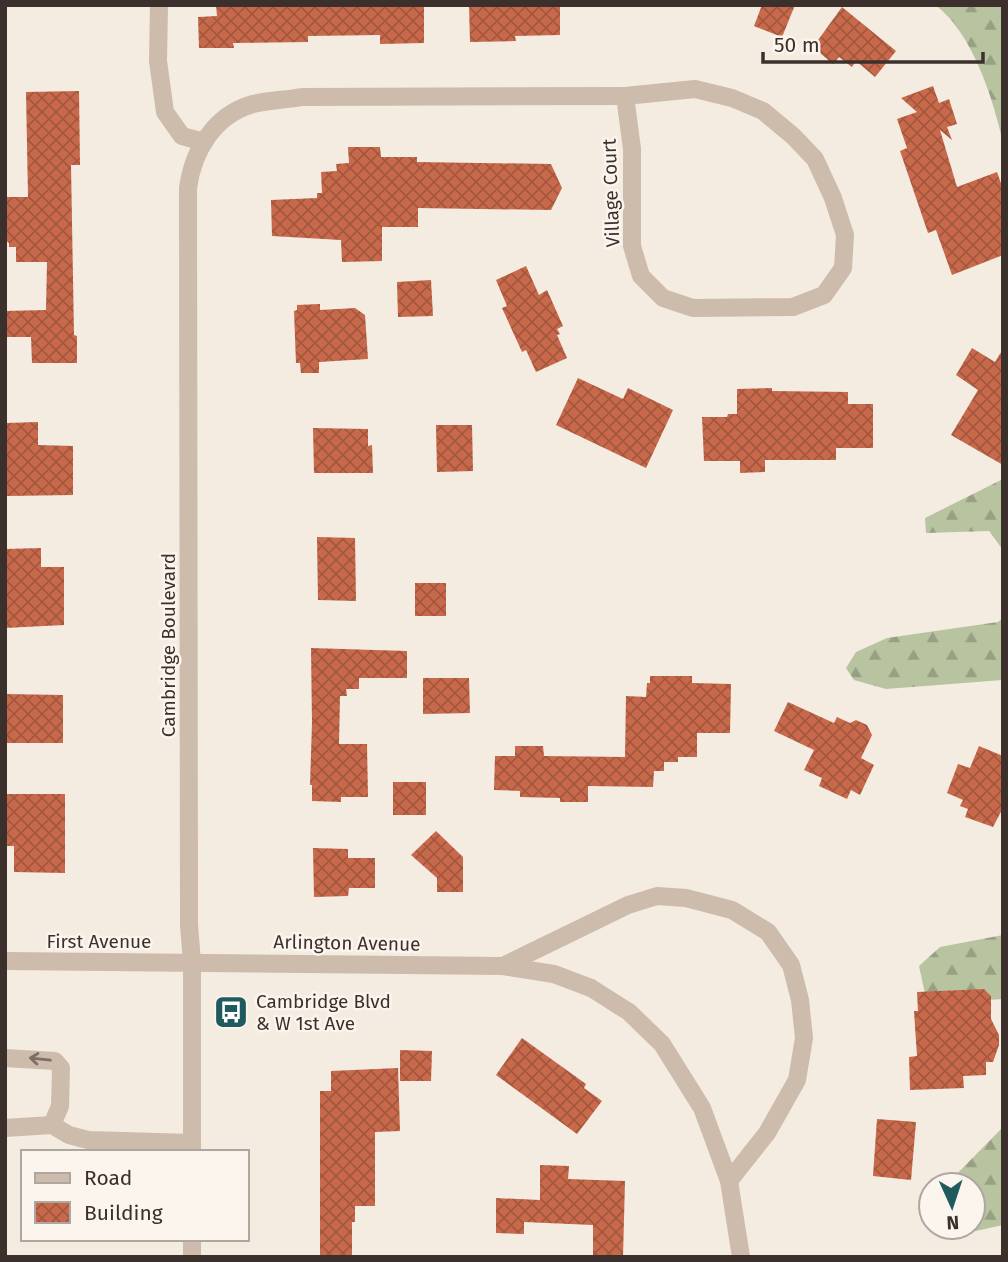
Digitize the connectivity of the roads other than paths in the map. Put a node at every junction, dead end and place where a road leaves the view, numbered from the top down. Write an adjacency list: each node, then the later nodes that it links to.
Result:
1 (159, 5): 3 (street)
2 (625, 96): 2 (street, Village Court); 3 (street, Village Court)
3 (204, 142): 5 (street, Cambridge Boulevard)
4 (5, 961): 5 (street, First Avenue)
5 (192, 962): 6 (street, Arlington Avenue); 10 (street, Cambridge Boulevard)
6 (503, 966): 11 (street, Arlington Avenue); 11 (street, Arlington Avenue)
7 (5, 1058): 8 (street, one-way to 7)
8 (52, 1125): 9 (street); 10 (street)
9 (5, 1128)
10 (192, 1147)
11 (729, 1181): 12 (street, Arlington Avenue)
12 (741, 1257)

